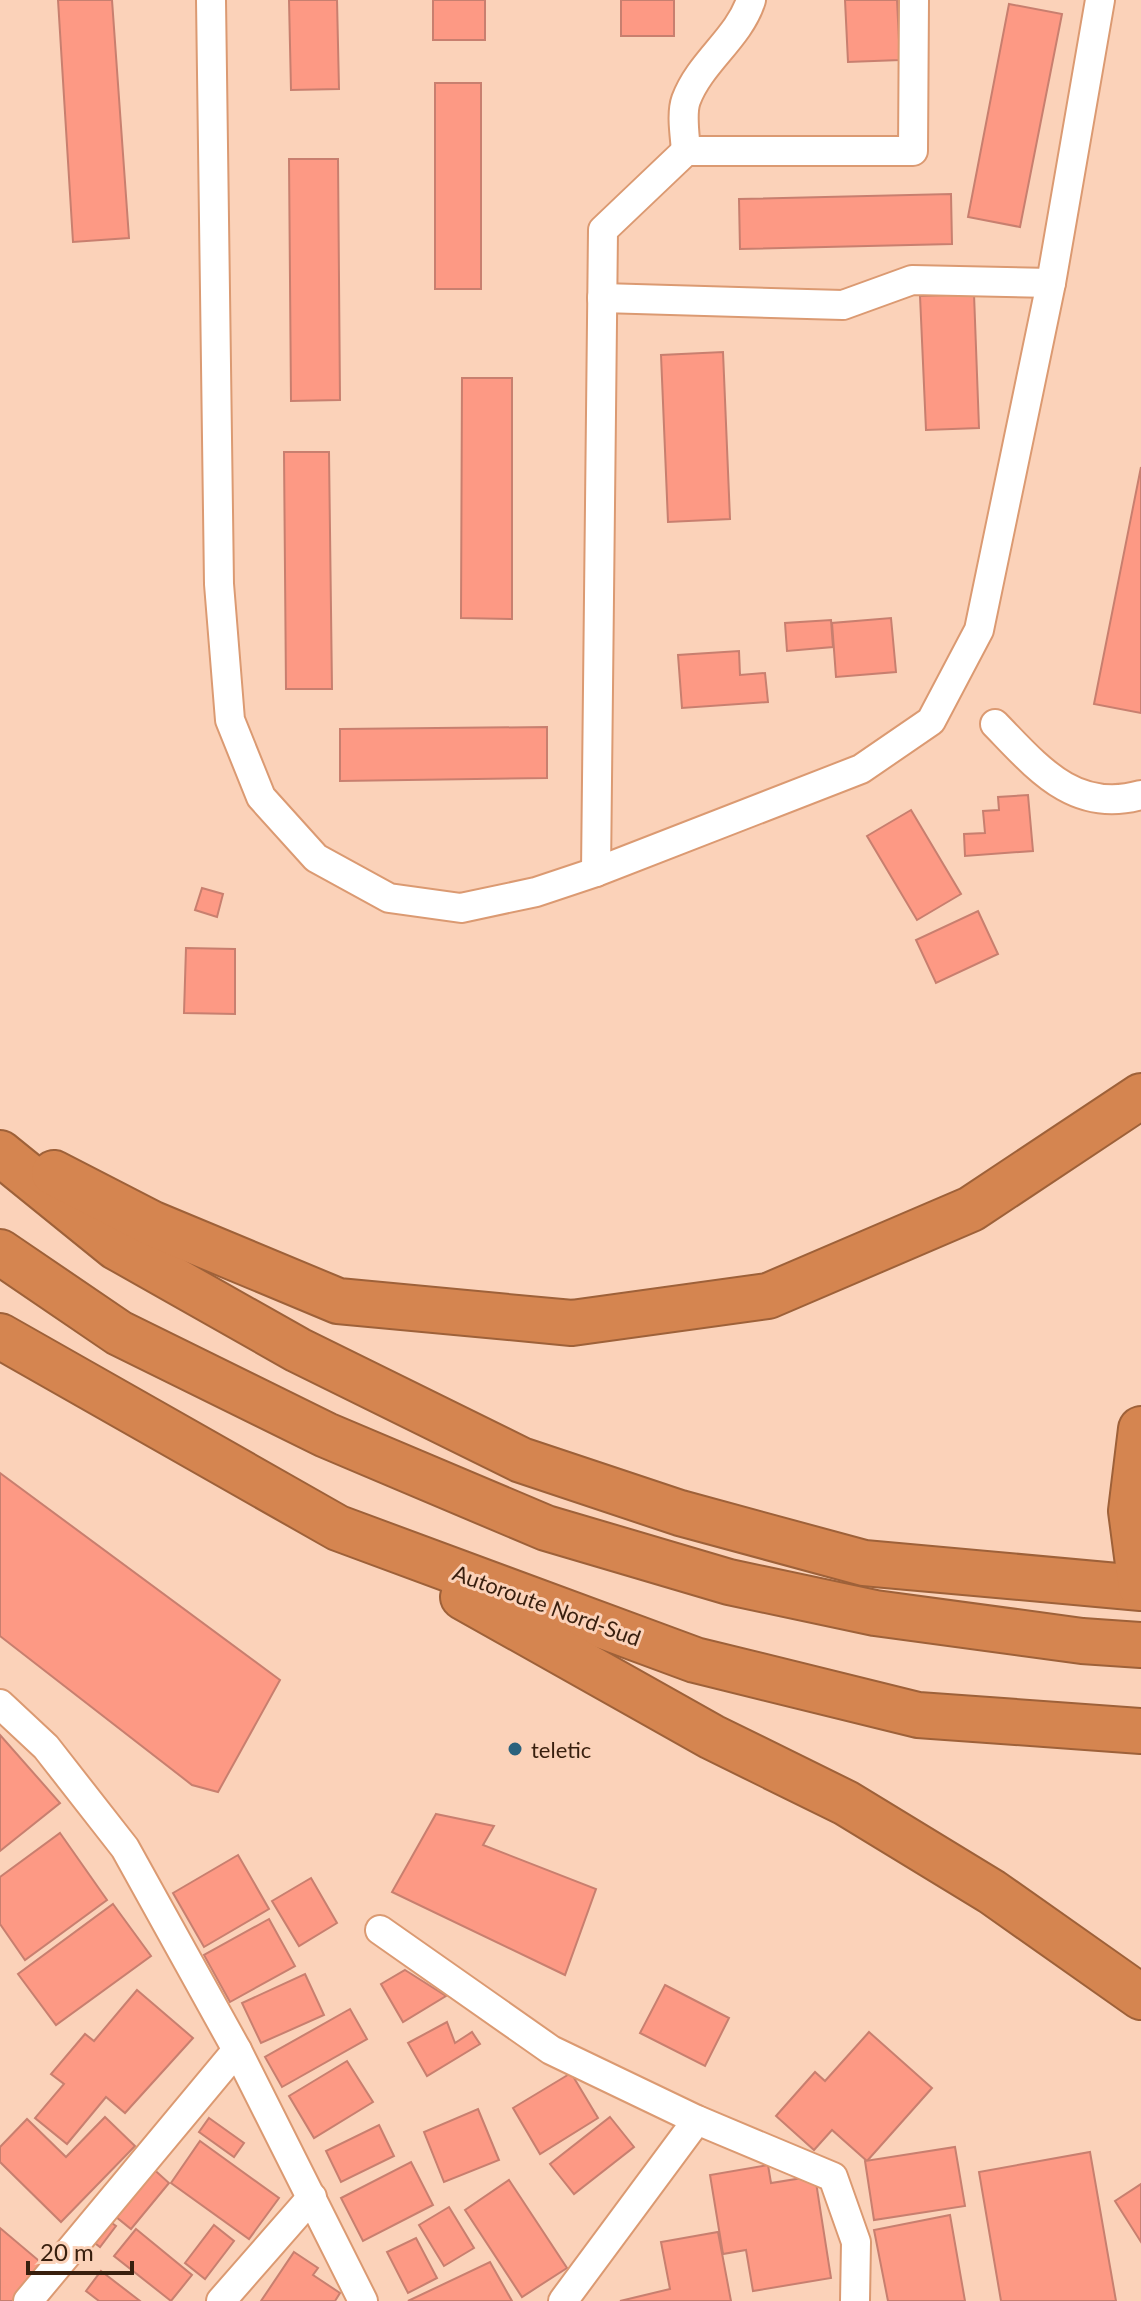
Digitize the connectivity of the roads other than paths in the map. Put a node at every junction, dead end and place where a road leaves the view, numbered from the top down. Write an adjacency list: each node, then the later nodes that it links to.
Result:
1 (211, 0): 10 (street)
2 (751, 0): 5 (street)
3 (914, 0): 5 (street)
4 (1100, 0): 6 (street)
5 (686, 151): 7 (street)
6 (1051, 283): 7 (street); 10 (street)
7 (602, 298): 10 (street)
8 (995, 724): 9 (street)
9 (1141, 795)
10 (596, 872)
11 (1141, 1096): 12 (highway)
12 (0, 1142)
13 (0, 1153): 18 (highway)
14 (0, 1252): 19 (highway)
15 (0, 1336): 17 (highway, Autoroute Nord-Sud)
16 (1141, 1429): 18 (highway)
17 (338, 1528): 21 (highway, Autoroute Nord-Sud); 23 (highway)
18 (1141, 1588)
19 (1141, 1645)
20 (0, 1704): 24 (street)
21 (1120, 1730)
22 (380, 1930): 25 (street)
23 (1141, 1997)
24 (237, 2050): 26 (street); 27 (street)
25 (697, 2120): 30 (street); 31 (street)
26 (312, 2197): 28 (street); 29 (street)
27 (28, 2301)
28 (221, 2301)
29 (363, 2301)
30 (563, 2301)
31 (855, 2301)

